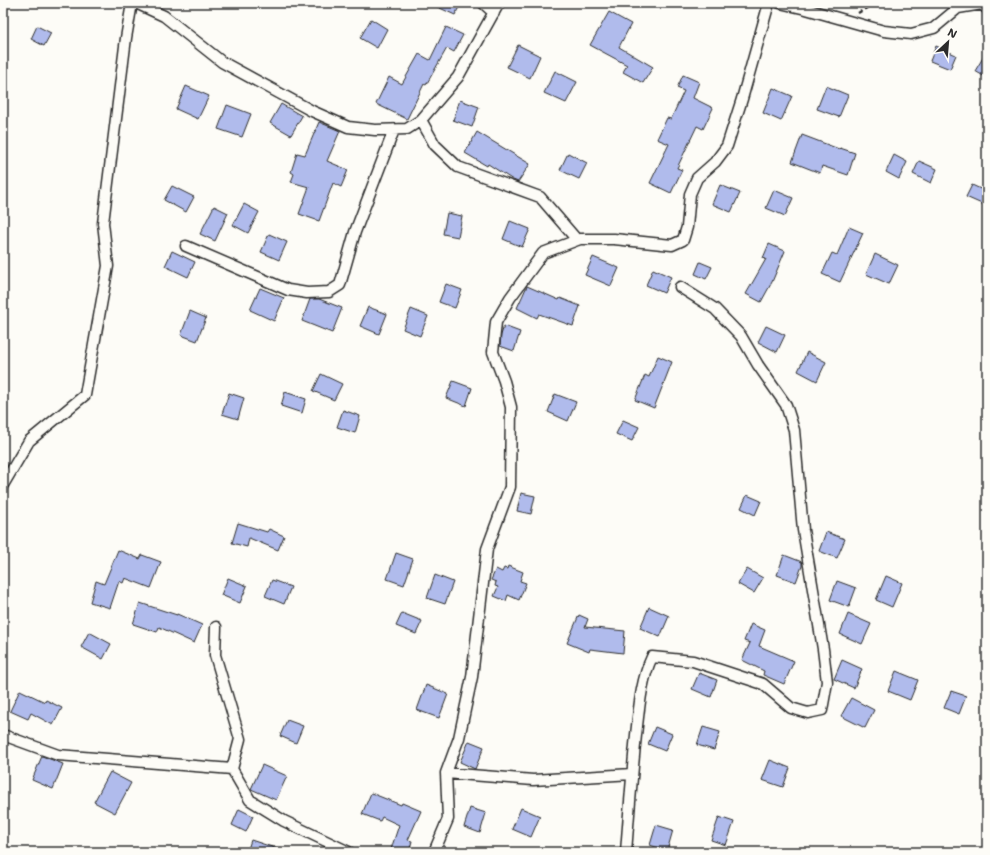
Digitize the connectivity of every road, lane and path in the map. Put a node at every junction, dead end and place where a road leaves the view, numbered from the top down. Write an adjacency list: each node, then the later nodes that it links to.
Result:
1 (132, 3): 14 (street)
2 (136, 3): 10 (street)
3 (483, 3): 8 (street)
4 (500, 3): 8 (street)
5 (768, 3): 11 (street)
6 (780, 3): 7 (street)
7 (987, 9)
8 (494, 13): 9 (street)
9 (421, 120): 10 (street); 11 (street)
10 (394, 130): 12 (street)
11 (577, 240): 18 (street)
12 (186, 246)
13 (680, 287): 19 (street)
14 (3, 485)
15 (216, 626): 17 (street)
16 (3, 735): 17 (street)
17 (232, 769): 20 (street)
18 (446, 773): 19 (street); 21 (street)
19 (632, 774): 22 (street)
20 (349, 852)
21 (434, 852)
22 (626, 852)

